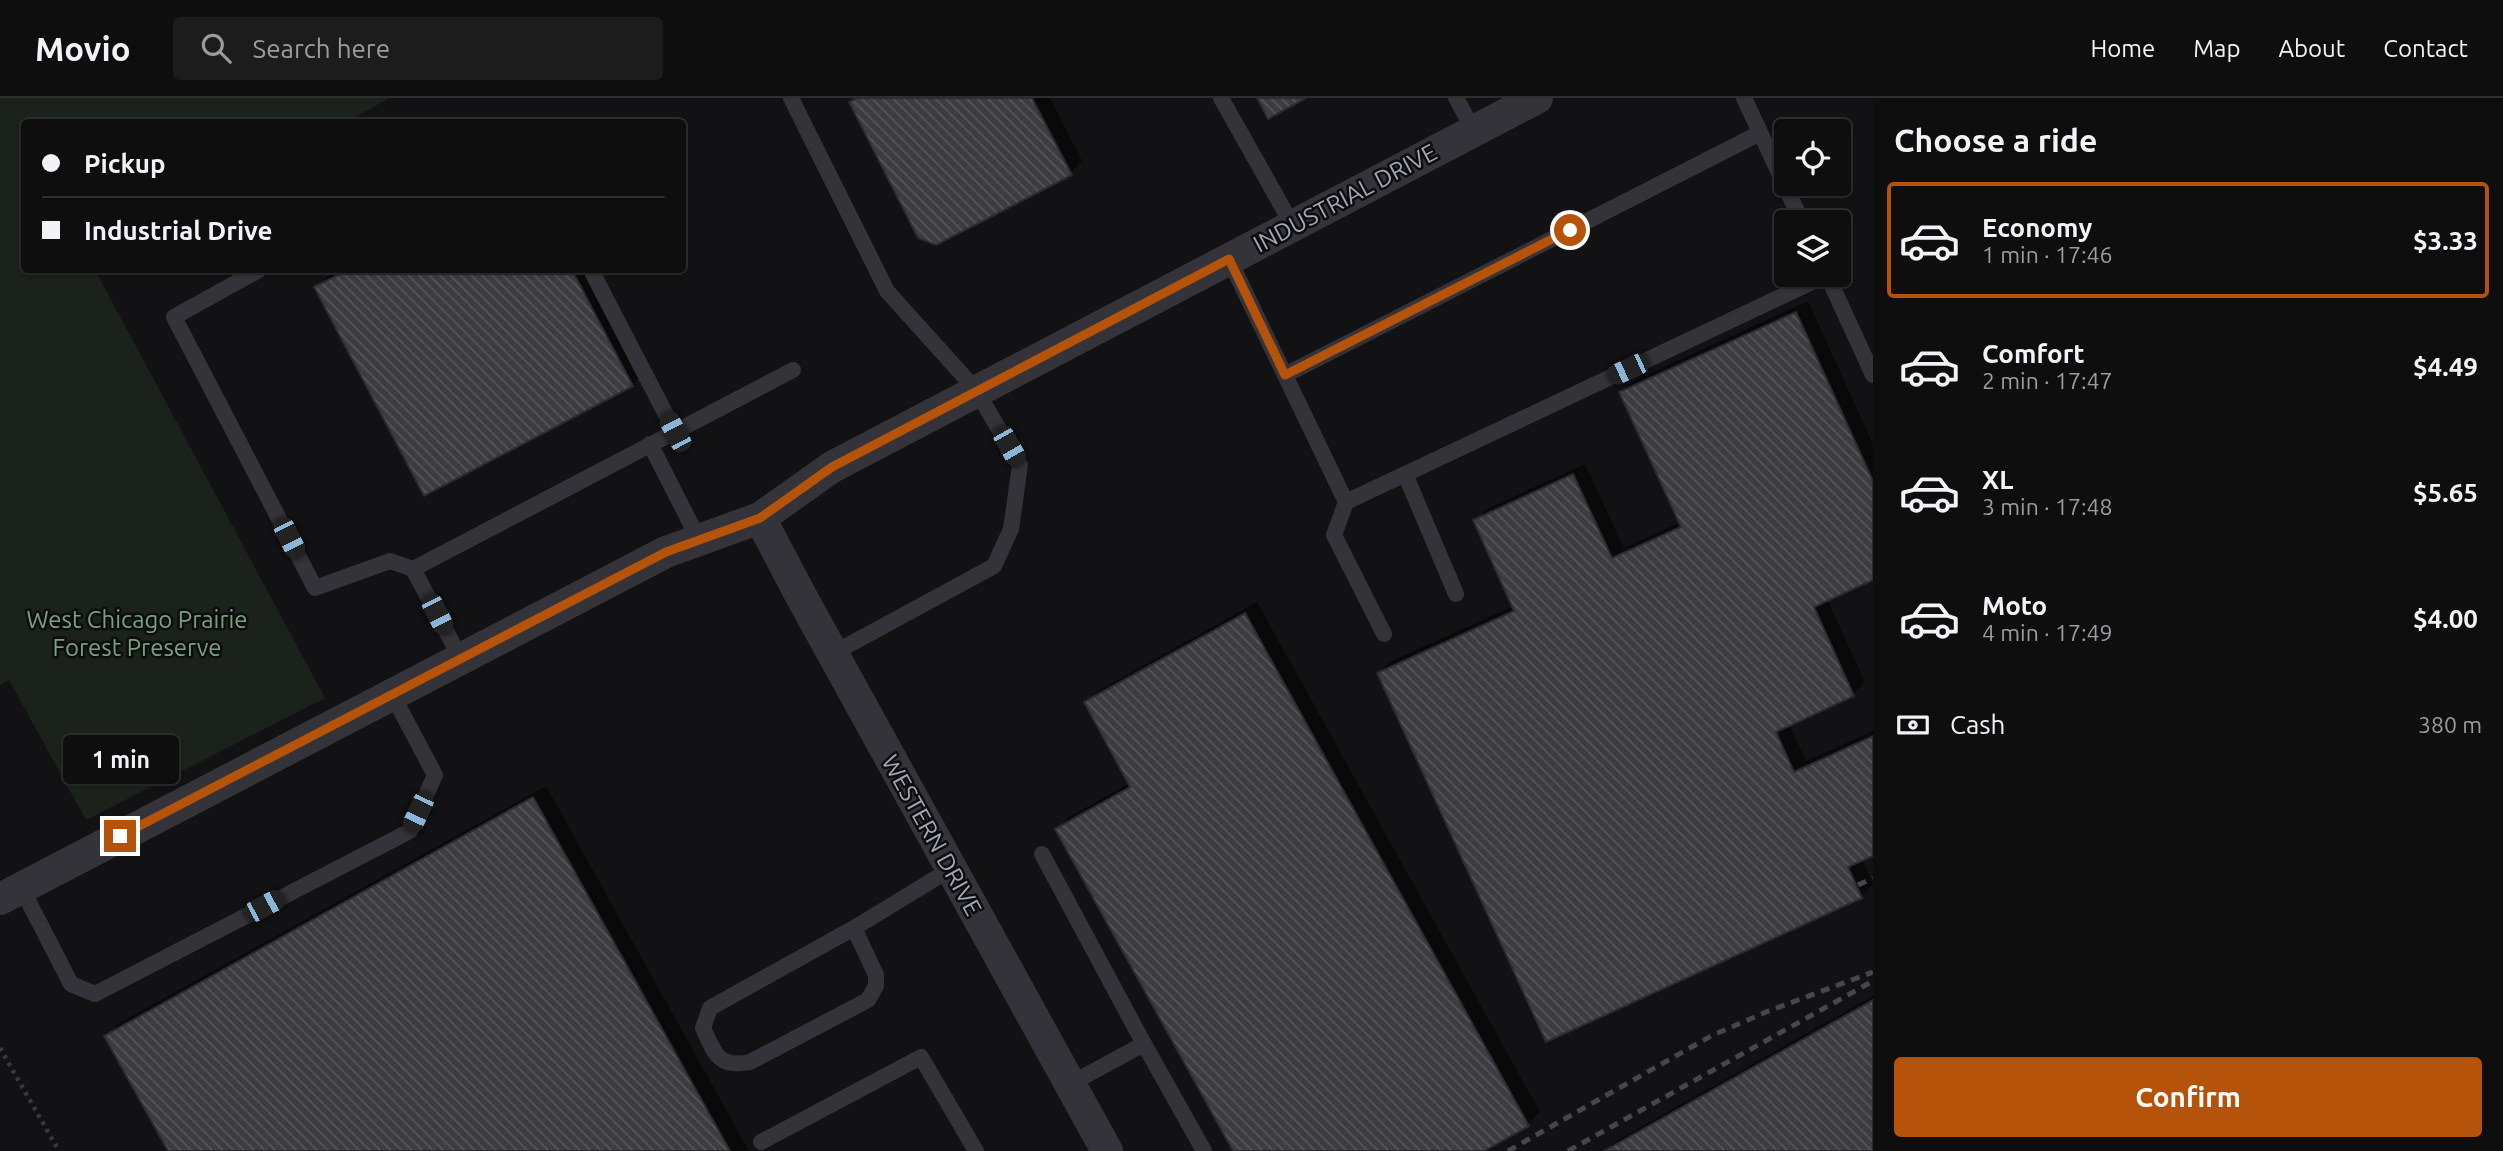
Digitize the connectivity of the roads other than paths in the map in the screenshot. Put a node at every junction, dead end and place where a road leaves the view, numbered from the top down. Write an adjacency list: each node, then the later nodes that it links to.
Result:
1 (791, 98): 18 (lane)
2 (1221, 98): 9 (lane)
3 (1457, 98): 6 (lane)
4 (1537, 98): 6 (street, INDUSTRIAL DRIVE)
5 (1744, 98): 7 (lane)
6 (1474, 131): 9 (street, INDUSTRIAL DRIVE)
7 (1760, 133): 8 (lane); 16 (lane)
8 (1796, 210)
9 (1293, 226): 10 (street, INDUSTRIAL DRIVE)
10 (1229, 259): 16 (lane); 18 (street, INDUSTRIAL DRIVE)
11 (254, 273): 25 (lane)
12 (593, 273): 19 (lane)
13 (1802, 287): 21 (lane)
14 (1833, 287): 17 (lane)
15 (793, 370): 19 (lane)
16 (1285, 375): 22 (lane)
17 (1873, 375)
18 (976, 390): 23 (street, INDUSTRIAL DRIVE); 28 (lane)
19 (675, 432): 20 (lane)
20 (650, 444): 24 (lane); 25 (lane)
21 (1405, 474): 22 (lane); 26 (lane)
22 (1346, 502): 27 (lane)
23 (760, 518): 24 (street, INDUSTRIAL DRIVE); 28 (street, WESTERN DRIVE)
24 (699, 540): 29 (street, INDUSTRIAL DRIVE)
25 (413, 569): 29 (lane)
26 (1456, 594)
27 (1384, 634)
28 (832, 654): 32 (street, WESTERN DRIVE)
29 (461, 659): 30 (street, INDUSTRIAL DRIVE)
30 (392, 694): 33 (street, INDUSTRIAL DRIVE); 33 (lane)
31 (1042, 853): 35 (lane)
32 (951, 869): 34 (lane); 36 (street, WESTERN DRIVE)
33 (10, 893)
34 (854, 928): 34 (lane)
35 (1144, 1044): 36 (lane); 40 (lane)
36 (1070, 1084): 39 (street, WESTERN DRIVE)
37 (761, 1142): 38 (lane)
38 (976, 1151)
39 (1107, 1151)
40 (1204, 1151)

